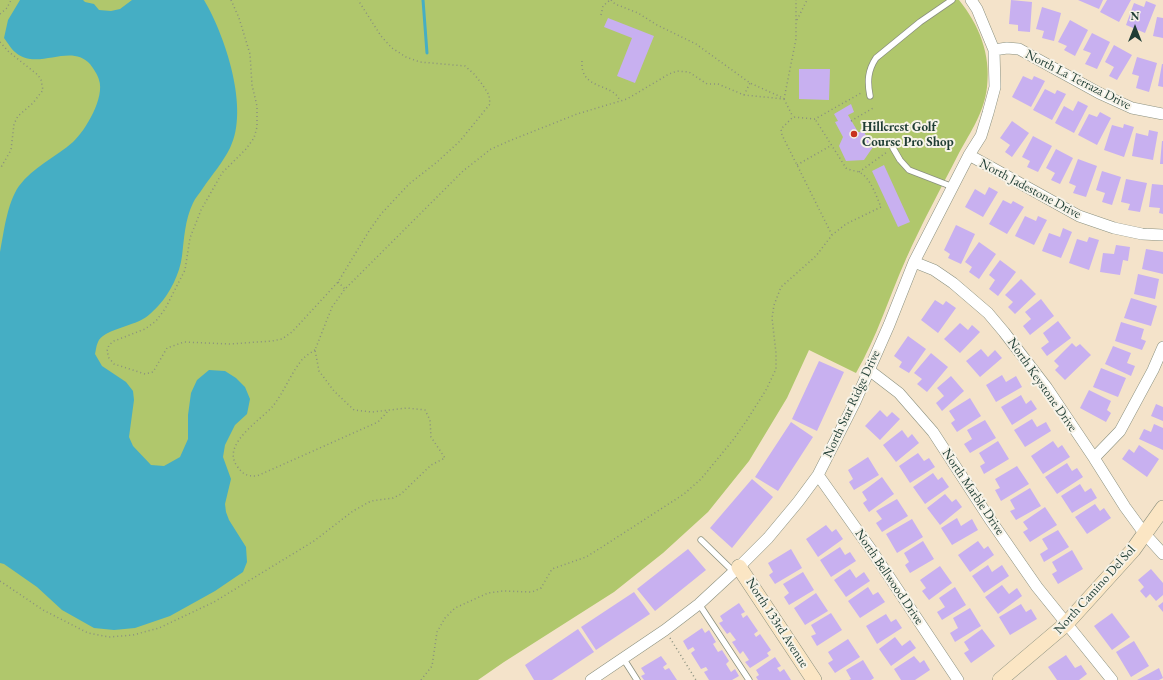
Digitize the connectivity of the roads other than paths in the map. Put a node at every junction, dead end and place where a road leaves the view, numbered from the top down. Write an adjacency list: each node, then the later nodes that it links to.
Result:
1 (952, 0): 4 (lane)
2 (970, 0): 3 (street)
3 (994, 50): 5 (street, North La Terraza Drive); 7 (street, North Star Ridge Drive)
4 (870, 96)
5 (1163, 114)
6 (893, 148): 8 (lane)
7 (969, 155): 8 (street, North Star Ridge Drive); 9 (street, North Jadestone Drive)
8 (953, 187): 10 (street, North Star Ridge Drive)
9 (1163, 235)
10 (914, 262): 12 (street, North Star Ridge Drive); 13 (street, North Keystone Drive)
11 (1163, 347): 13 (street)
12 (869, 370): 14 (street, North Star Ridge Drive); 21 (street, North Marble Drive)
13 (1094, 458): 16 (street, North Keystone Drive)
14 (818, 475): 19 (street, North Star Ridge Drive); 27 (street, North Bellwood Drive)
15 (1163, 508): 16 (street, North Camino Del Sol)
16 (1144, 533): 18 (street, North Keystone Drive); 21 (street, North Camino Del Sol)
17 (701, 540): 19 (lane)
18 (1163, 554)
19 (737, 569): 20 (street, North Star Ridge Drive); 26 (street, North 133rd Avenue)
20 (699, 604): 22 (street, North Star Ridge Drive); 25 (lane)
21 (1066, 624): 28 (street, North Camino Del Sol); 29 (street, North Marble Drive)
22 (623, 658): 23 (street, North Star Ridge Drive); 24 (lane)
23 (591, 680)
24 (637, 680)
25 (749, 680)
26 (814, 680)
27 (958, 680)
28 (1000, 680)
29 (1112, 680)

